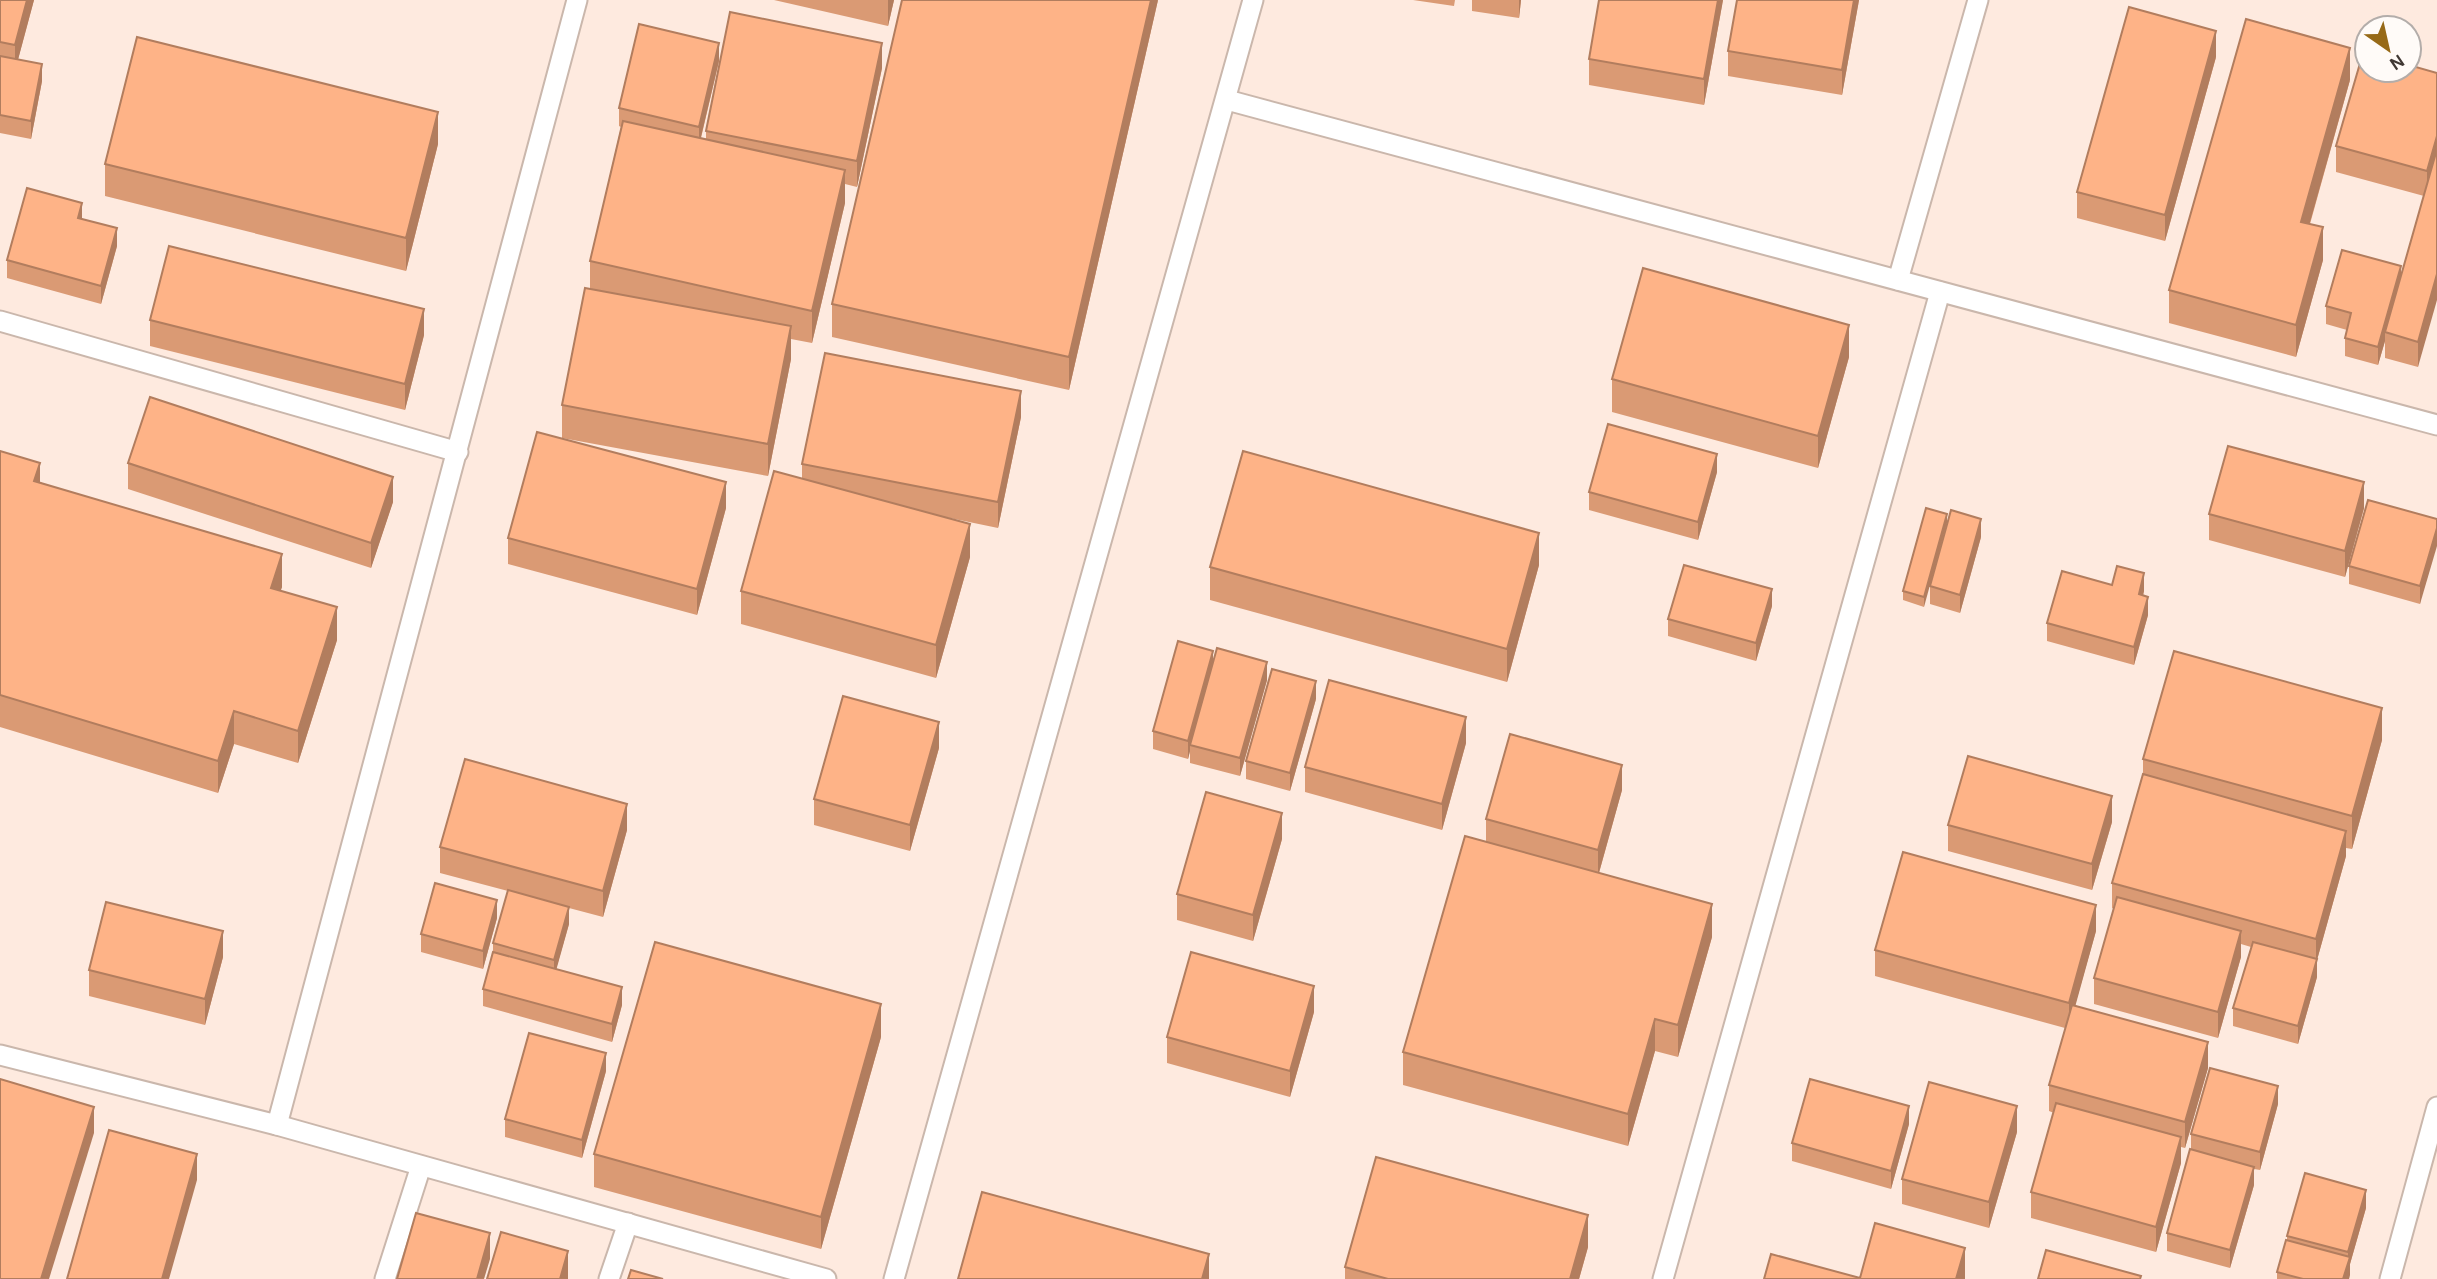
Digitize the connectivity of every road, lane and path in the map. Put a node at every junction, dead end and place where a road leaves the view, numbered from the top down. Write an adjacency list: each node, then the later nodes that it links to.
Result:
1 (577, 0): 9 (lane)
2 (1253, 0): 4 (lane)
3 (1978, 0): 5 (lane)
4 (1227, 100): 5 (lane); 18 (lane)
5 (1898, 280): 6 (lane)
6 (1940, 292): 8 (lane); 19 (lane)
7 (0, 321): 9 (lane)
8 (2437, 425)
9 (458, 452): 12 (lane)
10 (0, 1055): 12 (lane)
11 (2437, 1107): 20 (lane)
12 (277, 1125): 13 (lane)
13 (421, 1166): 14 (lane); 15 (lane)
14 (628, 1223): 16 (lane); 17 (lane)
15 (385, 1279)
16 (609, 1279)
17 (826, 1279)
18 (894, 1279)
19 (1663, 1279)
20 (2389, 1279)

